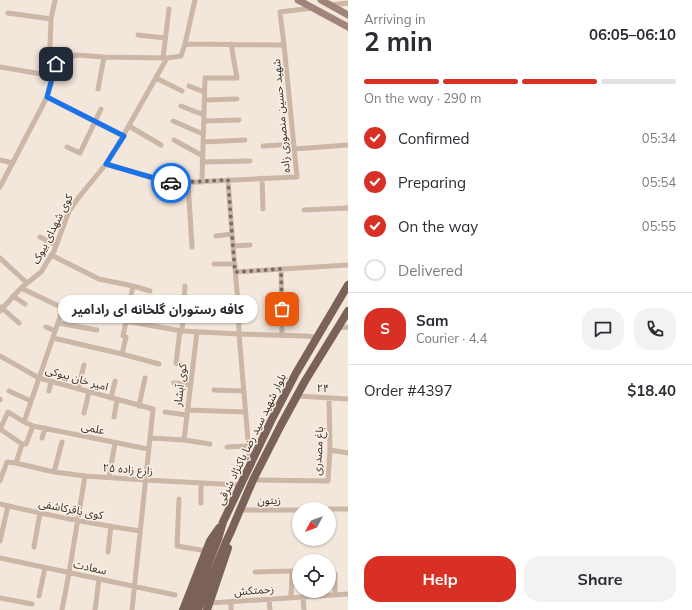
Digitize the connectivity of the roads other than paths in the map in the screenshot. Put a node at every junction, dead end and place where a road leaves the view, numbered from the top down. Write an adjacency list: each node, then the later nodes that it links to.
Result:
1 (55, 0): 11 (street)
2 (196, 0): 15 (street)
3 (298, 0): 7 (main road)
4 (321, 0): 6 (main road)
5 (348, 3): 6 (street)
6 (330, 5): 10 (main road)
7 (313, 8): 12 (main road); 17 (street, شهید حسین منصوری زاده)
8 (169, 9): 14 (street)
9 (8, 13): 11 (street)
10 (348, 15)
11 (52, 19): 20 (street)
12 (348, 27)
13 (138, 35): 14 (street)
14 (165, 38): 19 (street)
15 (185, 44): 16 (street); 19 (street)
16 (231, 44): 17 (street); 27 (street)
17 (284, 45): 48 (street, شهید حسین منصوری زاده)
18 (104, 57): 19 (street); 20 (street); 25 (street)
19 (165, 58): 23 (street, کوی شهدای بیوک)
20 (56, 64): 22 (street)
21 (0, 67): 22 (street)
22 (53, 76): 28 (street)
23 (156, 78): 26 (street); 38 (street, کوی شهدای بیوک)
24 (189, 86): 27 (street)
25 (98, 90)
26 (182, 91)
27 (204, 92): 30 (street)
28 (47, 97): 37 (street); 53 (street)
29 (237, 99): 30 (street)
30 (204, 100): 33 (street)
31 (181, 106): 33 (street)
32 (101, 109): 37 (street)
33 (204, 115): 36 (street)
34 (239, 120): 36 (street)
35 (172, 121): 39 (street)
36 (204, 121): 39 (street)
37 (96, 122): 40 (street); 47 (street)
38 (129, 126): 40 (street, کوی شهدای بیوک); 44 (street)
39 (203, 134): 43 (street)
40 (124, 136): 54 (street, کوی شهدای بیوک)
41 (174, 140): 49 (street)
42 (245, 140): 43 (street)
43 (203, 142): 49 (street)
44 (161, 145)
45 (348, 145): 48 (street)
46 (263, 146): 48 (street)
47 (67, 147)
48 (294, 147): 55 (street, شهید حسین منصوری زاده)
49 (203, 156): 52 (street)
50 (0, 160): 53 (street)
51 (250, 161): 52 (street)
52 (202, 162): 58 (street)
53 (13, 163): 59 (street)
54 (106, 164): 57 (street, شهید حسین منصوری زاده); 66 (street, کوی شهدای بیوک)
55 (262, 178): 56 (street, شهید حسین منصوری زاده); 61 (street)
56 (228, 180): 58 (street, شهید حسین منصوری زاده); 63 (street)
57 (188, 182): 58 (street, شهید حسین منصوری زاده); 69 (street)
58 (202, 182)
59 (0, 187)
60 (348, 208): 62 (street)
61 (263, 209)
62 (304, 210)
63 (232, 234): 64 (street); 68 (street)
64 (216, 236)
65 (40, 237): 66 (street)
66 (56, 245): 70 (street, کوی شهدای بیوک)
67 (250, 245): 68 (street)
68 (233, 246): 73 (street)
69 (192, 247)
70 (51, 255): 77 (street, کوی شهدای بیوک); 78 (street)
71 (0, 256): 77 (street)
72 (214, 264): 73 (street)
73 (235, 264): 76 (street)
74 (348, 265): 75 (street)
75 (281, 269): 76 (street); 101 (street)
76 (235, 272): 84 (street)
77 (27, 283): 81 (street, کوی شهدای بیوک)
78 (133, 286): 82 (street); 90 (street)
79 (185, 286): 97 (street)
80 (348, 286): 102 (main road, بلوار شهید سید رضا پاکنژاد شرقی)
81 (21, 288): 83 (street, کوی شهدای بیوک); 88 (street)
82 (150, 291)
83 (13, 296): 86 (street); 87 (street, کوی شهدای بیوک)
84 (238, 302): 85 (street); 100 (street)
85 (216, 303)
86 (25, 304)
87 (1, 308): 91 (street)
88 (63, 308): 90 (street); 92 (street)
89 (348, 311): 95 (main road, بلوار شهید سید رضا پاکنژاد شرقی)
90 (125, 321): 97 (street); 104 (street)
91 (19, 323)
92 (58, 323): 96 (street); 98 (street)
93 (46, 327): 98 (street)
94 (348, 327): 95 (street)
95 (338, 328): 121 (main road, بلوار شهید سید رضا پاکنژاد شرقی)
96 (97, 330)
97 (181, 330): 99 (street); 107 (street)
98 (55, 331): 103 (street)
99 (196, 332): 100 (street); 114 (street, کوی آبشار)
100 (238, 334): 101 (street); 120 (street)
101 (282, 335): 102 (street)
102 (317, 337): 150 (main road, بلوار شهید سید رضا پاکنژاد شرقی)
103 (53, 338): 104 (street); 109 (street)
104 (122, 354): 106 (street)
105 (0, 356): 109 (street, امیر خان بیوکی)
106 (159, 364)
107 (180, 364)
108 (84, 365): 115 (street)
109 (39, 378): 112 (street, امیر خان بیوکی); 126 (street)
110 (145, 378): 127 (street)
111 (116, 381): 122 (street)
112 (51, 382): 115 (street, امیر خان بیوکی); 118 (street)
113 (174, 383): 114 (street)
114 (190, 385): 129 (street, کوی آبشار)
115 (78, 389): 119 (street, امیر خان بیوکی)
116 (214, 390): 120 (street)
117 (9, 391): 126 (street)
118 (48, 391)
119 (89, 392): 122 (street, امیر خان بیوکی); 131 (street)
120 (243, 392): 130 (street)
121 (297, 396): 123 (street, ۲۴); 155 (main road, بلوار شهید سید رضا پاکنژاد شرقی)
122 (110, 398): 125 (street, امیر خان بیوکی)
123 (329, 398): 124 (street, ۲۴); 147 (street, باغ مصدری)
124 (348, 399)
125 (117, 400): 127 (street, امیر خان بیوکی); 132 (street)
126 (31, 401): 133 (street)
127 (139, 406): 138 (street, امیر خان بیوکی)
128 (165, 412): 129 (street)
129 (187, 412): 130 (street); 139 (street, کوی آبشار)
130 (245, 412): 144 (street)
131 (84, 413)
132 (114, 417)
133 (24, 422): 134 (street, علمی); 136 (street, علمی)
134 (33, 426): 135 (street, علمی); 142 (street)
135 (45, 428): 137 (street); 141 (street, علمی)
136 (0, 429): 142 (street)
137 (42, 438)
138 (150, 438): 139 (street); 146 (street)
139 (184, 440): 143 (street)
140 (62, 442): 151 (street)
141 (115, 443): 146 (street, علمی); 153 (street)
142 (22, 444): 149 (street)
143 (210, 444)
144 (248, 446): 145 (street); 150 (street)
145 (227, 447)
146 (148, 450): 154 (street)
147 (330, 450): 148 (street); 155 (street, باغ مصدری)
148 (348, 453)
149 (16, 463): 151 (street, زارع زاده ۲۵); 156 (street)
150 (250, 466): 158 (main road, بلوار شهید سید رضا پاکنژاد شرقی)
151 (54, 472): 152 (street, زارع زاده ۲۵)
152 (85, 476): 153 (street, زارع زاده ۲۵); 168 (street)
153 (109, 478): 154 (street, زارع زاده ۲۵)
154 (145, 480): 157 (street, زارع زاده ۲۵); 172 (street)
155 (254, 480): 165 (main road, بلوار شهید سید رضا پاکنژاد شرقی)
156 (0, 481)
157 (201, 483): 158 (street, زارع زاده ۲۵); 160 (street)
158 (241, 485): 169 (main road, بلوار شهید سید رضا پاکنژاد شرقی)
159 (180, 499): 175 (street)
160 (201, 503)
161 (0, 504): 162 (street, کوی باقرکاشفی)
162 (8, 506): 167 (street, کوی باقرکاشفی); 173 (street)
163 (336, 509): 164 (street)
164 (348, 509)
165 (240, 510): 166 (street, زیتون); 171 (main road, بلوار شهید سید رضا پاکنژاد شرقی)
166 (292, 510)
167 (40, 513): 168 (street, کوی باقرکاشفی); 174 (street)
168 (77, 520): 170 (street, کوی باقرکاشفی); 181 (street)
169 (224, 520): 175 (main road); 199 (main road, بلوار شهید سید رضا پاکنژاد شرقی)
170 (111, 526): 172 (street, کوی باقرکاشفی); 176 (street)
171 (233, 526): 194 (main road); 200 (main road, بلوار شهید سید رضا پاکنژاد شرقی)
172 (140, 531): 183 (street)
173 (0, 541)
174 (34, 547)
175 (206, 551): 198 (main road)
176 (108, 552)
177 (0, 558): 178 (street, سعادت)
178 (45, 568): 181 (street, سعادت); 187 (street)
179 (292, 571): 180 (street); 189 (street)
180 (255, 572)
181 (69, 573): 182 (street, سعادت); 195 (street)
182 (99, 579): 183 (street, سعادت); 196 (street)
183 (134, 586): 185 (street, سعادت); 197 (street)
184 (348, 594): 186 (street, زحمتکش)
185 (175, 595)
186 (336, 595)
187 (39, 596)
188 (0, 598): 193 (street)
189 (291, 598): 191 (street, زحمتکش)
190 (303, 598): 203 (street)
191 (269, 599): 192 (street, زحمتکش); 202 (street)
192 (231, 602): 194 (street, زحمتکش); 201 (street)
193 (32, 604)
194 (208, 606)
195 (62, 610)
196 (95, 610)
197 (132, 610)
198 (183, 610)
199 (190, 610)
200 (198, 610)
201 (231, 610)
202 (270, 610)
203 (304, 610)

